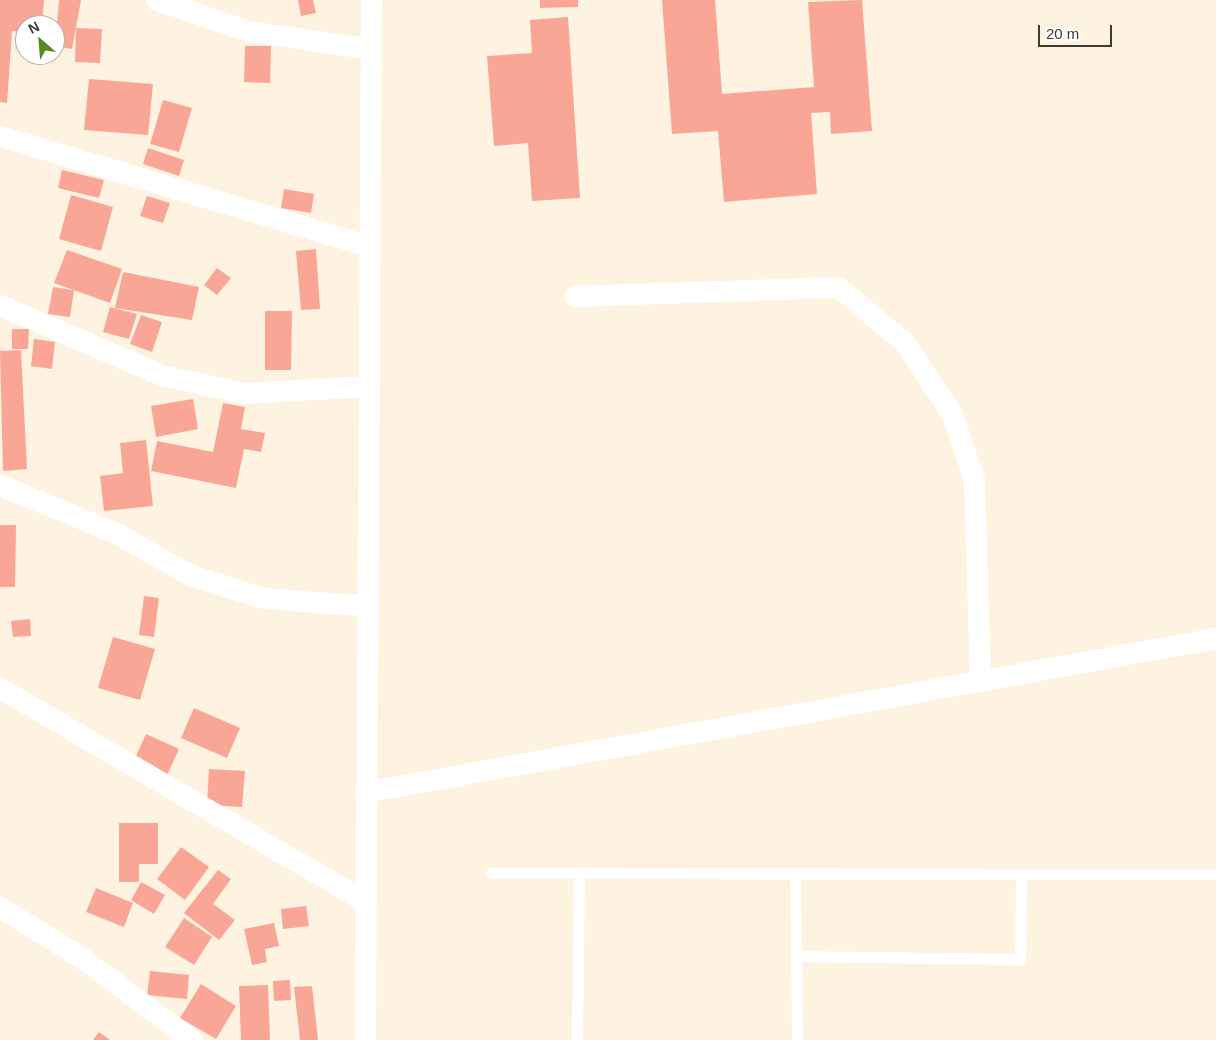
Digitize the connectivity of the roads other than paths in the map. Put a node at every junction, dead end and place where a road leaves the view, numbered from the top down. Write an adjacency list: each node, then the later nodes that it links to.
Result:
1 (157, 0): 3 (street)
2 (371, 0): 3 (street)
3 (371, 49): 5 (street)
4 (0, 136): 5 (street)
5 (369, 246): 8 (street)
6 (575, 296): 12 (street)
7 (0, 305): 8 (street)
8 (368, 386): 10 (street)
9 (0, 485): 10 (street)
10 (367, 606): 14 (street)
11 (1216, 638): 12 (street)
12 (980, 681): 14 (street)
13 (0, 688): 20 (street)
14 (365, 792): 20 (street)
15 (491, 873): 16 (lane)
16 (579, 874): 17 (lane); 25 (lane)
17 (795, 874): 18 (lane); 22 (lane)
18 (1022, 874): 19 (lane); 22 (lane)
19 (1216, 874)
20 (365, 901): 24 (street)
21 (0, 906): 23 (street)
22 (796, 956): 26 (lane)
23 (192, 1040)
24 (365, 1040)
25 (577, 1040)
26 (797, 1040)

